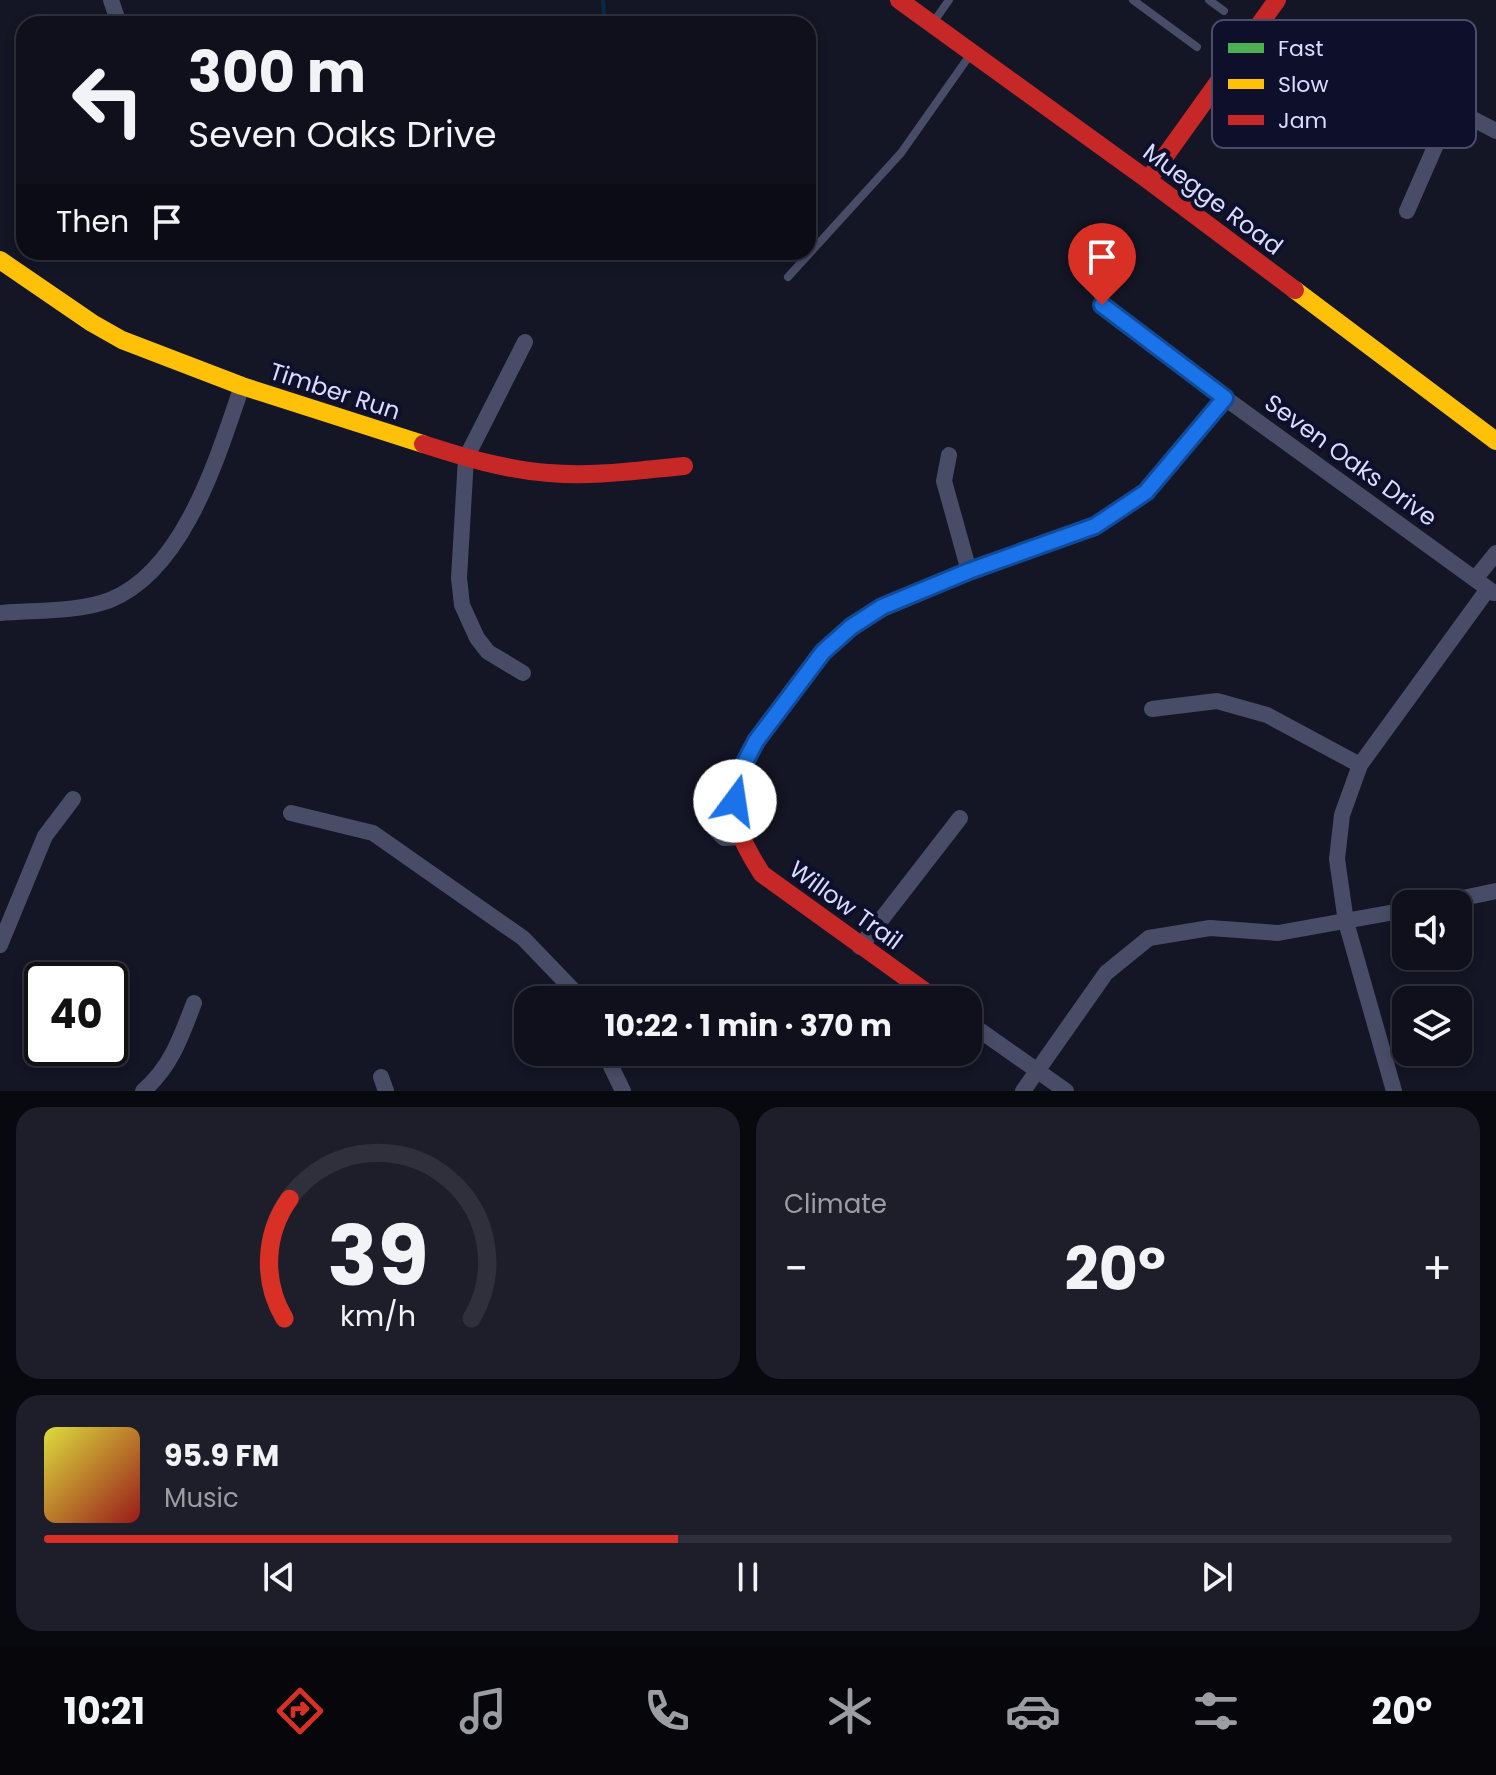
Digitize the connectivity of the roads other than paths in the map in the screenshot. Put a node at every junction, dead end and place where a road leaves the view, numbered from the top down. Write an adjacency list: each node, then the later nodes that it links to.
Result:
1 (899, 0): 8 (street, Muegge Road)
2 (949, 0): 8 (lane)
3 (1133, 0): 9 (lane)
4 (1209, 0): 6 (lane)
5 (1277, 0): 7 (street)
6 (1224, 11)
7 (1264, 20)
8 (932, 24): 10 (street, Muegge Road)
9 (1197, 47)
10 (972, 53): 15 (street, Muegge Road); 17 (lane)
11 (1212, 92): 15 (street)
12 (1476, 121): 13 (street)
13 (1496, 131)
14 (1435, 148): 16 (street)
15 (1148, 180): 25 (street, Muegge Road)
16 (1407, 211)
17 (816, 246)
18 (0, 260): 23 (street, Timber Run)
19 (803, 260): 20 (lane)
20 (788, 277)
21 (1102, 305): 24 (street, Seven Oaks Drive)
22 (525, 342): 27 (street)
23 (242, 386): 27 (street, Timber Run); 32 (street)
24 (1225, 398): 30 (street, Willow Trail); 31 (street, Seven Oaks Drive)
25 (1496, 441)
26 (949, 455): 30 (street)
27 (466, 458): 28 (street, Timber Run); 33 (street)
28 (684, 466)
29 (1496, 553): 31 (street)
30 (969, 571): 37 (street, Willow Trail)
31 (1490, 589): 35 (street)
32 (0, 613)
33 (523, 673)
34 (1152, 709): 35 (street)
35 (1360, 765): 44 (street)
36 (73, 799): 45 (street)
37 (736, 804): 40 (street, Willow Trail); 40 (street)
38 (291, 813): 47 (street)
39 (960, 818): 46 (street)
40 (742, 837): 46 (street, Willow Trail)
41 (1496, 891): 42 (street)
42 (1472, 896)
43 (1392, 913): 44 (street)
44 (1346, 922): 52 (street); 57 (street)
45 (0, 945)
46 (860, 947): 48 (street, Willow Trail)
47 (569, 986)
48 (917, 986)
49 (194, 1003): 53 (street)
50 (982, 1032): 52 (street)
51 (611, 1066): 54 (street)
52 (1038, 1070): 55 (street); 56 (street)
53 (143, 1091)
54 (623, 1091)
55 (1023, 1091)
56 (1066, 1091)
57 (1394, 1091)

